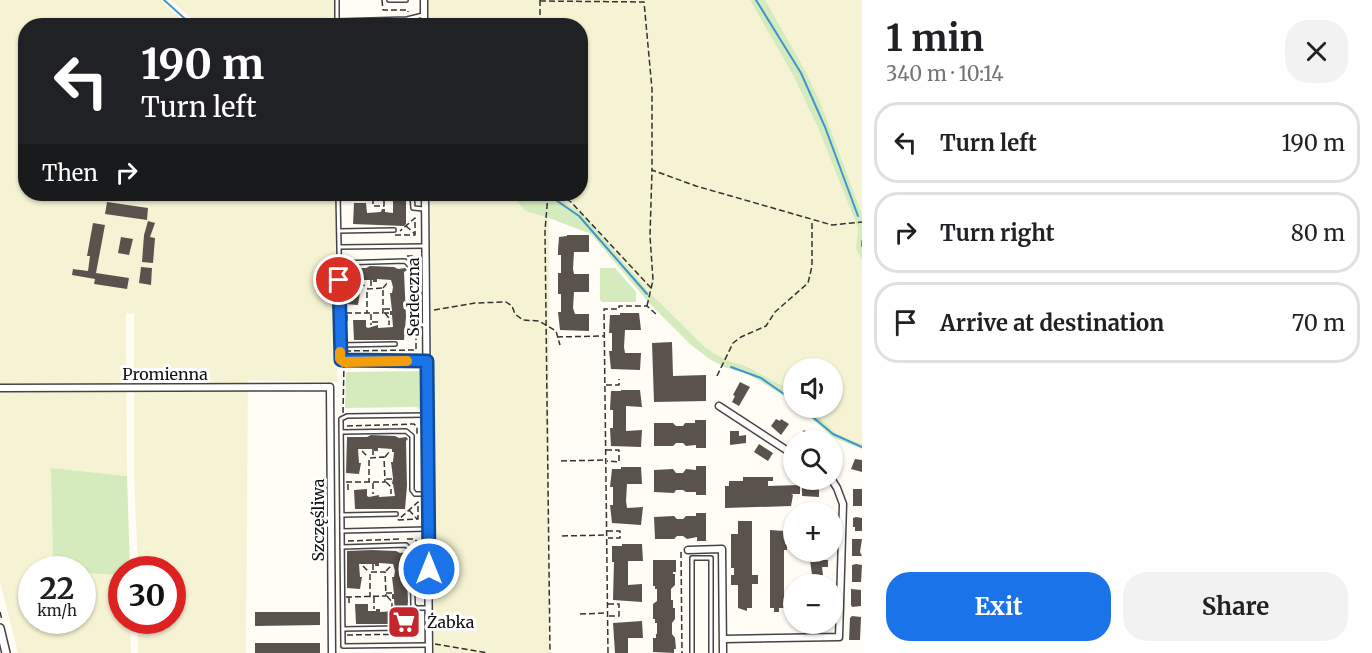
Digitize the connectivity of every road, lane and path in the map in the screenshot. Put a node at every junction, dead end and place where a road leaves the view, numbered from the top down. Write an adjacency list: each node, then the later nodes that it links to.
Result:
1 (337, 0): 9 (lane)
2 (382, 0): 10 (path)
3 (389, 0): 4 (lane)
4 (406, 0)
5 (424, 0): 8 (street)
6 (540, 1): 7 (path); 12 (path)
7 (644, 1): 13 (path)
8 (424, 15): 11 (lane)
9 (337, 18)
10 (408, 18)
11 (410, 18)
12 (540, 18)
13 (652, 170): 22 (path); 41 (path)
14 (338, 201): 26 (lane)
15 (374, 201): 16 (path)
16 (384, 201)
17 (412, 201): 21 (lane)
18 (425, 201): 21 (street, Serdeczna)
19 (547, 201): 60 (path)
20 (570, 201): 41 (path)
21 (426, 209): 28 (street, Serdeczna)
22 (812, 219): 23 (path); 71 (path)
23 (862, 222)
24 (406, 226): 27 (path)
25 (394, 230): 26 (lane)
26 (339, 231): 29 (lane)
27 (415, 235)
28 (426, 246): 29 (lane); 49 (street, Serdeczna)
29 (339, 247): 31 (lane)
30 (402, 256): 32 (path)
31 (339, 262): 50 (lane); 62 (lane)
32 (416, 269)
33 (371, 280): 37 (path)
34 (360, 282): 40 (path)
35 (388, 282): 39 (path)
36 (375, 284): 38 (path)
37 (371, 288): 38 (path); 40 (path)
38 (375, 288): 39 (path)
39 (383, 288): 44 (path)
40 (367, 289): 43 (path)
41 (652, 289): 46 (path)
42 (360, 296): 43 (path)
43 (367, 296): 52 (path)
44 (383, 296): 45 (path); 47 (path)
45 (389, 296)
46 (647, 306): 56 (path); 63 (path)
47 (383, 309): 48 (path); 54 (path)
48 (392, 309)
49 (426, 311): 59 (street, Serdeczna); 60 (path)
50 (339, 313): 51 (path); 66 (lane)
51 (347, 313): 52 (path); 57 (path)
52 (367, 313): 53 (path)
53 (371, 313): 54 (path); 58 (path)
54 (384, 313): 55 (path); 61 (path)
55 (389, 313)
56 (656, 314)
57 (347, 321)
58 (378, 322)
59 (427, 324): 62 (lane); 69 (street, Serdeczna)
60 (546, 324): 64 (path); 166 (path)
61 (389, 325)
62 (416, 325): 68 (path)
63 (605, 336): 64 (path); 73 (path)
64 (557, 337): 67 (path)
65 (395, 344): 66 (lane)
66 (339, 345): 70 (lane)
67 (560, 345)
68 (344, 351)
69 (427, 361): 70 (lane); 77 (street, Serdeczna)
70 (344, 362): 78 (path)
71 (717, 376)
72 (619, 379): 73 (path)
73 (606, 385): 84 (path)
74 (330, 387): 75 (street, Promienna); 162 (street, Szczęśliwa)
75 (0, 388)
76 (719, 406): 82 (street)
77 (427, 415): 78 (lane); 110 (street, Serdeczna)
78 (343, 417): 80 (lane)
79 (348, 426): 81 (path)
80 (342, 432): 100 (lane); 109 (lane)
81 (417, 438)
82 (783, 448)
83 (373, 449): 91 (path)
84 (606, 450): 93 (path); 93 (path)
85 (362, 451): 90 (path)
86 (390, 452): 89 (path)
87 (376, 453): 88 (path)
88 (376, 457): 89 (path); 91 (path)
89 (384, 457): 96 (path)
90 (369, 458): 91 (path); 95 (path)
91 (373, 458)
92 (561, 461): 93 (path)
93 (606, 461): 118 (path)
94 (362, 465): 95 (path)
95 (369, 465): 102 (path)
96 (385, 465): 97 (path); 99 (path)
97 (390, 465)
98 (393, 479): 99 (path)
99 (385, 481): 103 (path); 104 (path); 108 (path)
100 (342, 482): 101 (path); 114 (lane)
101 (348, 482): 102 (path); 105 (path)
102 (369, 482): 103 (path)
103 (373, 482): 107 (path)
104 (391, 482)
105 (348, 490)
106 (838, 490): 158 (street)
107 (378, 491)
108 (391, 494)
109 (418, 494): 110 (lane); 111 (path)
110 (428, 494): 116 (street, Serdeczna)
111 (418, 502)
112 (409, 510): 115 (path)
113 (396, 514): 114 (lane)
114 (342, 515): 117 (lane)
115 (418, 519)
116 (428, 530): 117 (lane); 147 (street, Serdeczna)
117 (342, 531): 122 (lane)
118 (607, 531): 120 (path); 120 (path)
119 (562, 536): 120 (path)
120 (607, 537): 145 (path)
121 (348, 541): 124 (path)
122 (342, 547): 140 (lane); 148 (lane)
123 (684, 551): 158 (street); 168 (path)
124 (417, 552)
125 (373, 564): 130 (path)
126 (363, 566): 129 (path)
127 (391, 566): 132 (path)
128 (377, 567): 131 (path)
129 (370, 572): 130 (path); 133 (path)
130 (373, 572): 131 (path)
131 (377, 572): 132 (path)
132 (385, 572): 134 (path)
133 (370, 579): 136 (path); 142 (path)
134 (385, 579): 135 (path); 138 (path)
135 (391, 579)
136 (363, 580)
137 (394, 593): 138 (path)
138 (386, 595): 139 (path); 143 (path); 149 (path)
139 (392, 596)
140 (343, 597): 141 (path); 156 (lane)
141 (349, 597): 142 (path); 144 (path)
142 (370, 597): 143 (path)
143 (374, 597): 146 (path)
144 (349, 604)
145 (608, 604): 151 (path); 151 (path)
146 (380, 606)
147 (429, 608): 148 (lane); 159 (street, Serdeczna)
148 (418, 609): 152 (path)
149 (395, 610)
150 (580, 614): 151 (path)
151 (608, 614): 167 (path)
152 (418, 616)
153 (409, 625): 157 (path)
154 (0, 628): 161 (street)
155 (396, 628): 156 (lane)
156 (343, 629): 160 (lane)
157 (418, 634)
158 (724, 639): 171 (street)
159 (429, 645): 160 (lane); 164 (street, Serdeczna); 165 (path)
160 (343, 646): 163 (lane)
161 (6, 653)
162 (332, 653)
163 (343, 653)
164 (429, 653)
165 (488, 653)
166 (550, 653)
167 (608, 653)
168 (682, 653)
169 (692, 653): 170 (lane)
170 (711, 653)
171 (723, 653)

